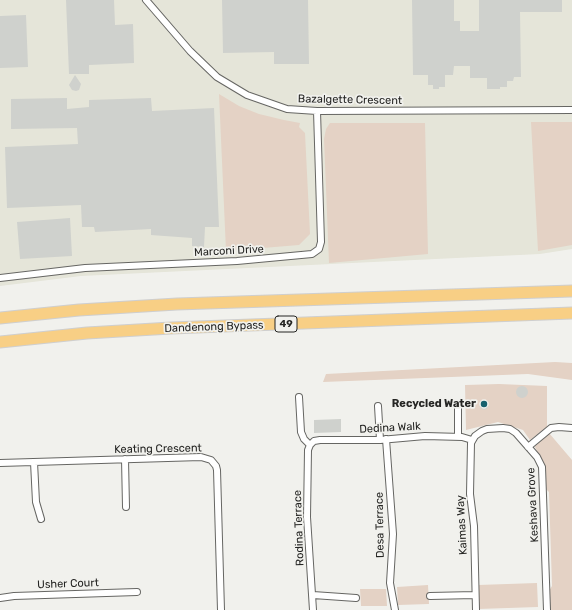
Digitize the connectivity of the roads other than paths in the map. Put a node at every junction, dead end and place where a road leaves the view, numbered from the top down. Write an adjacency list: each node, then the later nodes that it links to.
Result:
1 (146, 0): 3 (street, Bazalgette Crescent)
2 (572, 110): 3 (street, Bazalgette Crescent)
3 (317, 111): 4 (street, Marconi Drive)
4 (0, 278)
5 (572, 291): 7 (highway, 49)
6 (572, 313): 8 (highway, Dandenong Bypass / 49)
7 (0, 318)
8 (0, 342)
9 (300, 397): 16 (street)
10 (378, 406): 14 (street, Desa Terrace)
11 (458, 406): 13 (street)
12 (572, 428): 17 (street)
13 (458, 436): 14 (street, Dedina Walk); 15 (street, Dedina Walk)
14 (383, 440): 16 (street, Dedina Walk); 31 (street, Desa Terrace)
15 (472, 440): 17 (street, Keshava Grove); 25 (street, Kaimas Way)
16 (310, 445): 24 (street, Rodina Terrace)
17 (528, 447): 33 (street, Keshava Grove)
18 (125, 459): 19 (street, Keating Crescent); 21 (street); 29 (street, Keating Crescent)
19 (34, 462): 20 (street, Keating Crescent); 22 (street)
20 (0, 463)
21 (126, 507)
22 (41, 519)
23 (137, 592): 27 (street, Usher Court)
24 (313, 595): 28 (street); 30 (street, Rodina Terrace)
25 (475, 595): 26 (street); 32 (street, Kaimas Way)
26 (430, 596)
27 (0, 598)
28 (356, 598)
29 (221, 610)
30 (313, 610)
31 (395, 610)
32 (476, 610)
33 (547, 610)

